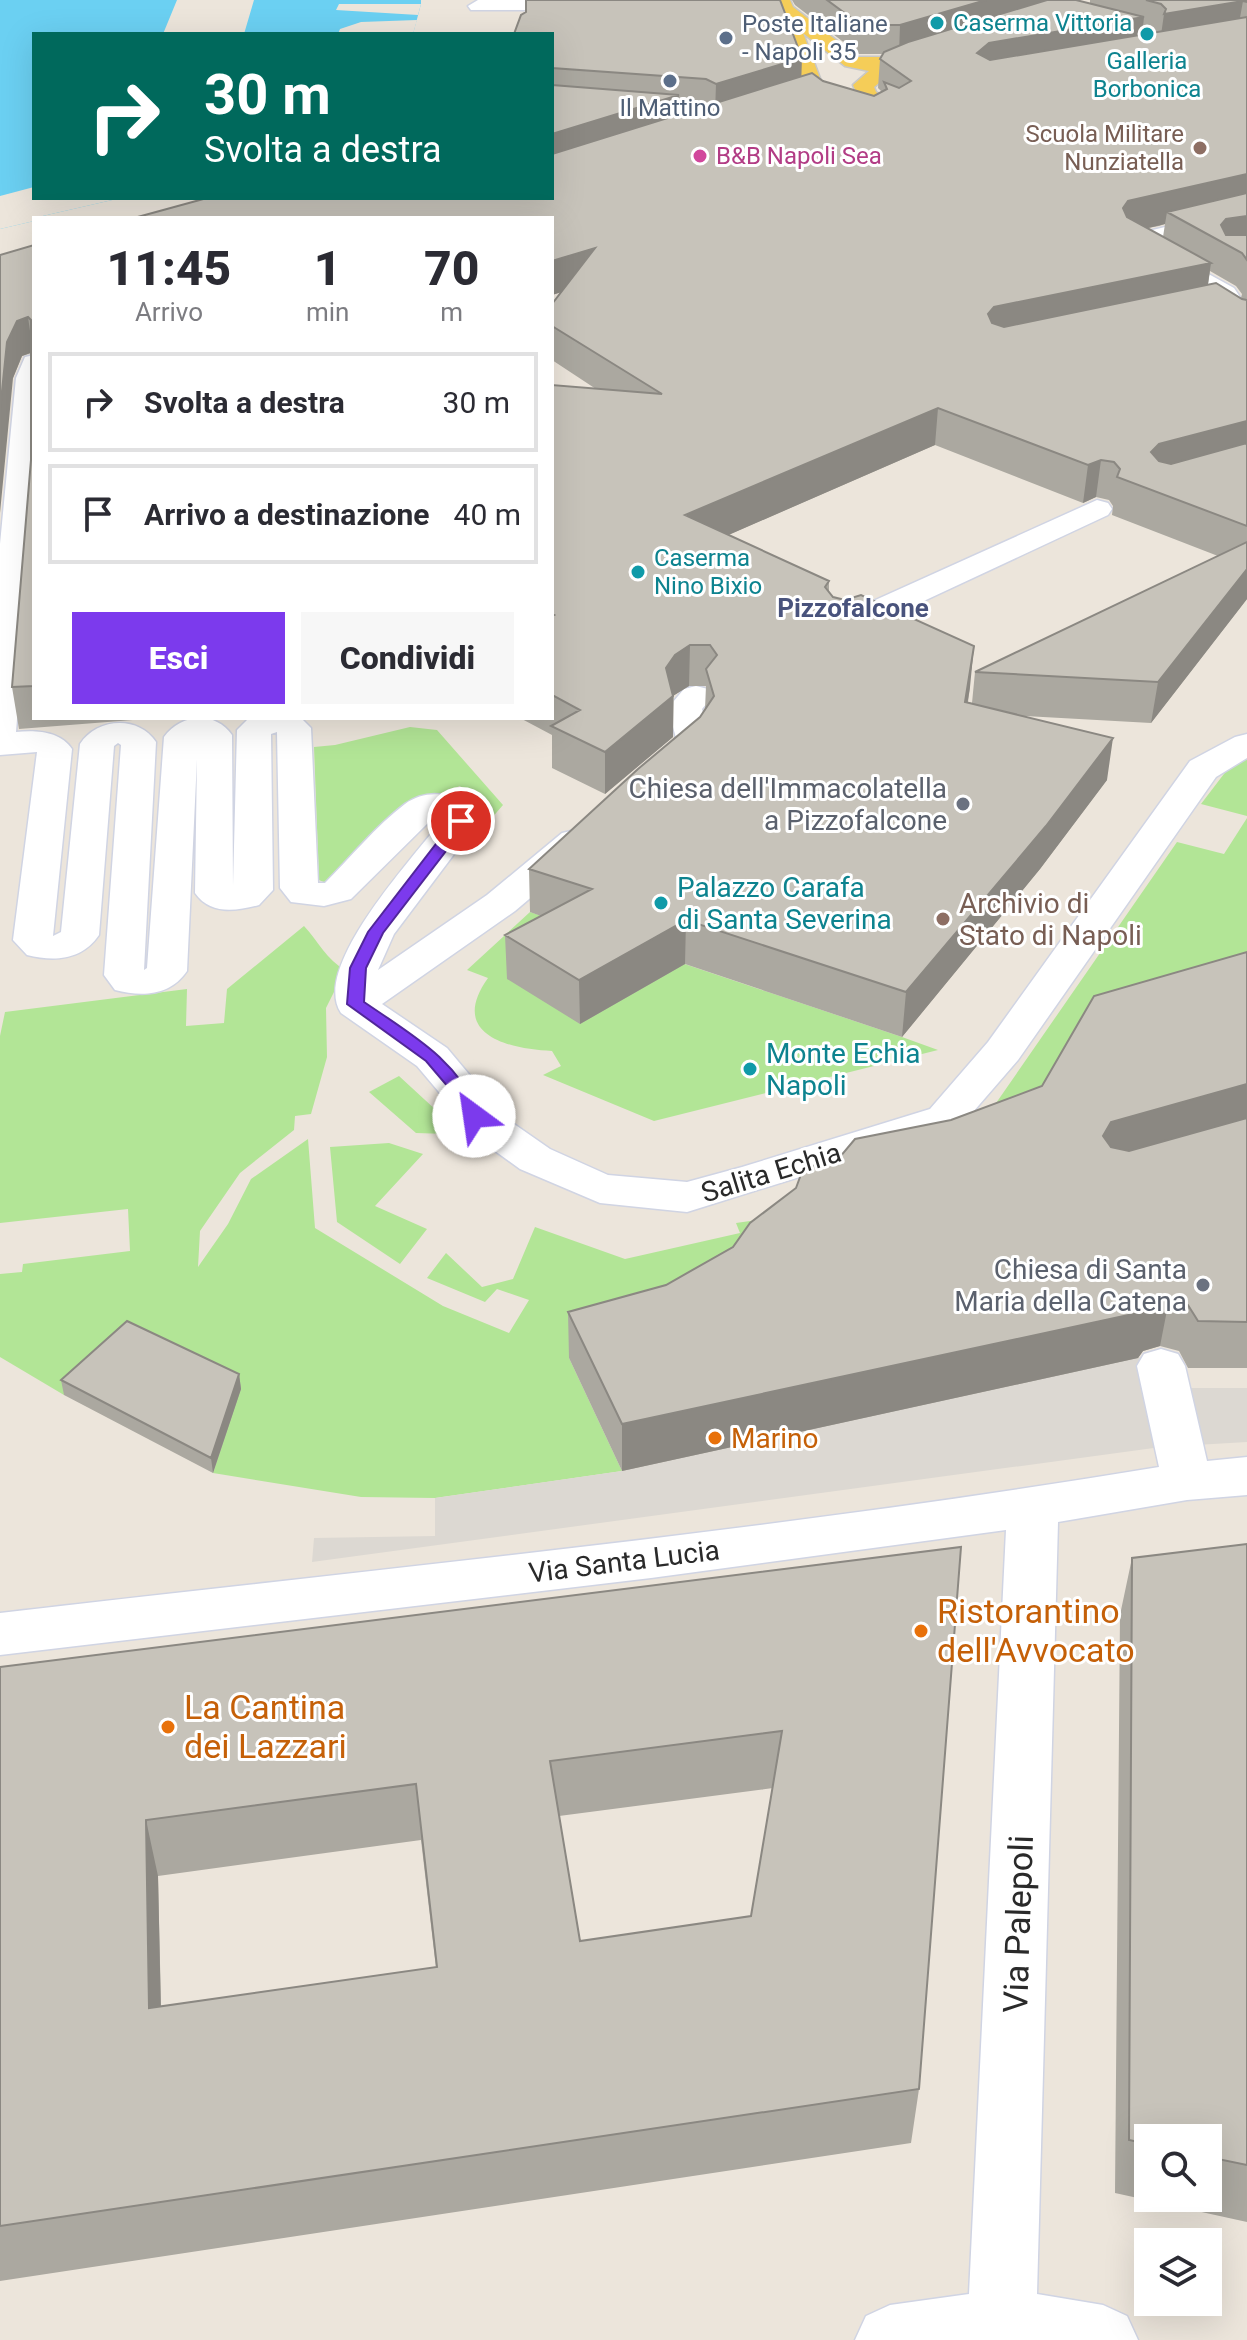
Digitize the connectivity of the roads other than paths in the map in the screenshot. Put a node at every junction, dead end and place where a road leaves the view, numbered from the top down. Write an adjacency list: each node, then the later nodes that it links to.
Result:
1 (778, 3): 5 (main road); 6 (main road)
2 (602, 4): 3 (street)
3 (477, 10)
4 (951, 48): 5 (main road)
5 (902, 63): 8 (main road)
6 (814, 92): 7 (street); 9 (main road)
7 (788, 100)
8 (895, 110)
9 (871, 118)
10 (1247, 214): 13 (street)
11 (1243, 240): 12 (street)
12 (1246, 279)
13 (1231, 311)
14 (32, 369): 17 (street)
15 (1097, 509): 16 (street)
16 (842, 627)
17 (4, 649): 19 (street)
18 (696, 696): 22 (street)
19 (0, 730)
20 (1247, 744): 24 (street, Salita Echia)
21 (0, 745): 24 (street)
22 (636, 790)
23 (599, 821): 24 (street)
24 (357, 986)
25 (1161, 1366): 27 (street)
26 (1247, 1476): 27 (street, Via Santa Lucia)
27 (1187, 1481): 28 (street, Via Santa Lucia)
28 (1033, 1507): 29 (street, Via Santa Lucia); 30 (street, Via Palepoli)
29 (0, 1634)
30 (1002, 2331): 31 (street); 32 (street)
31 (890, 2340)
32 (1103, 2340)

